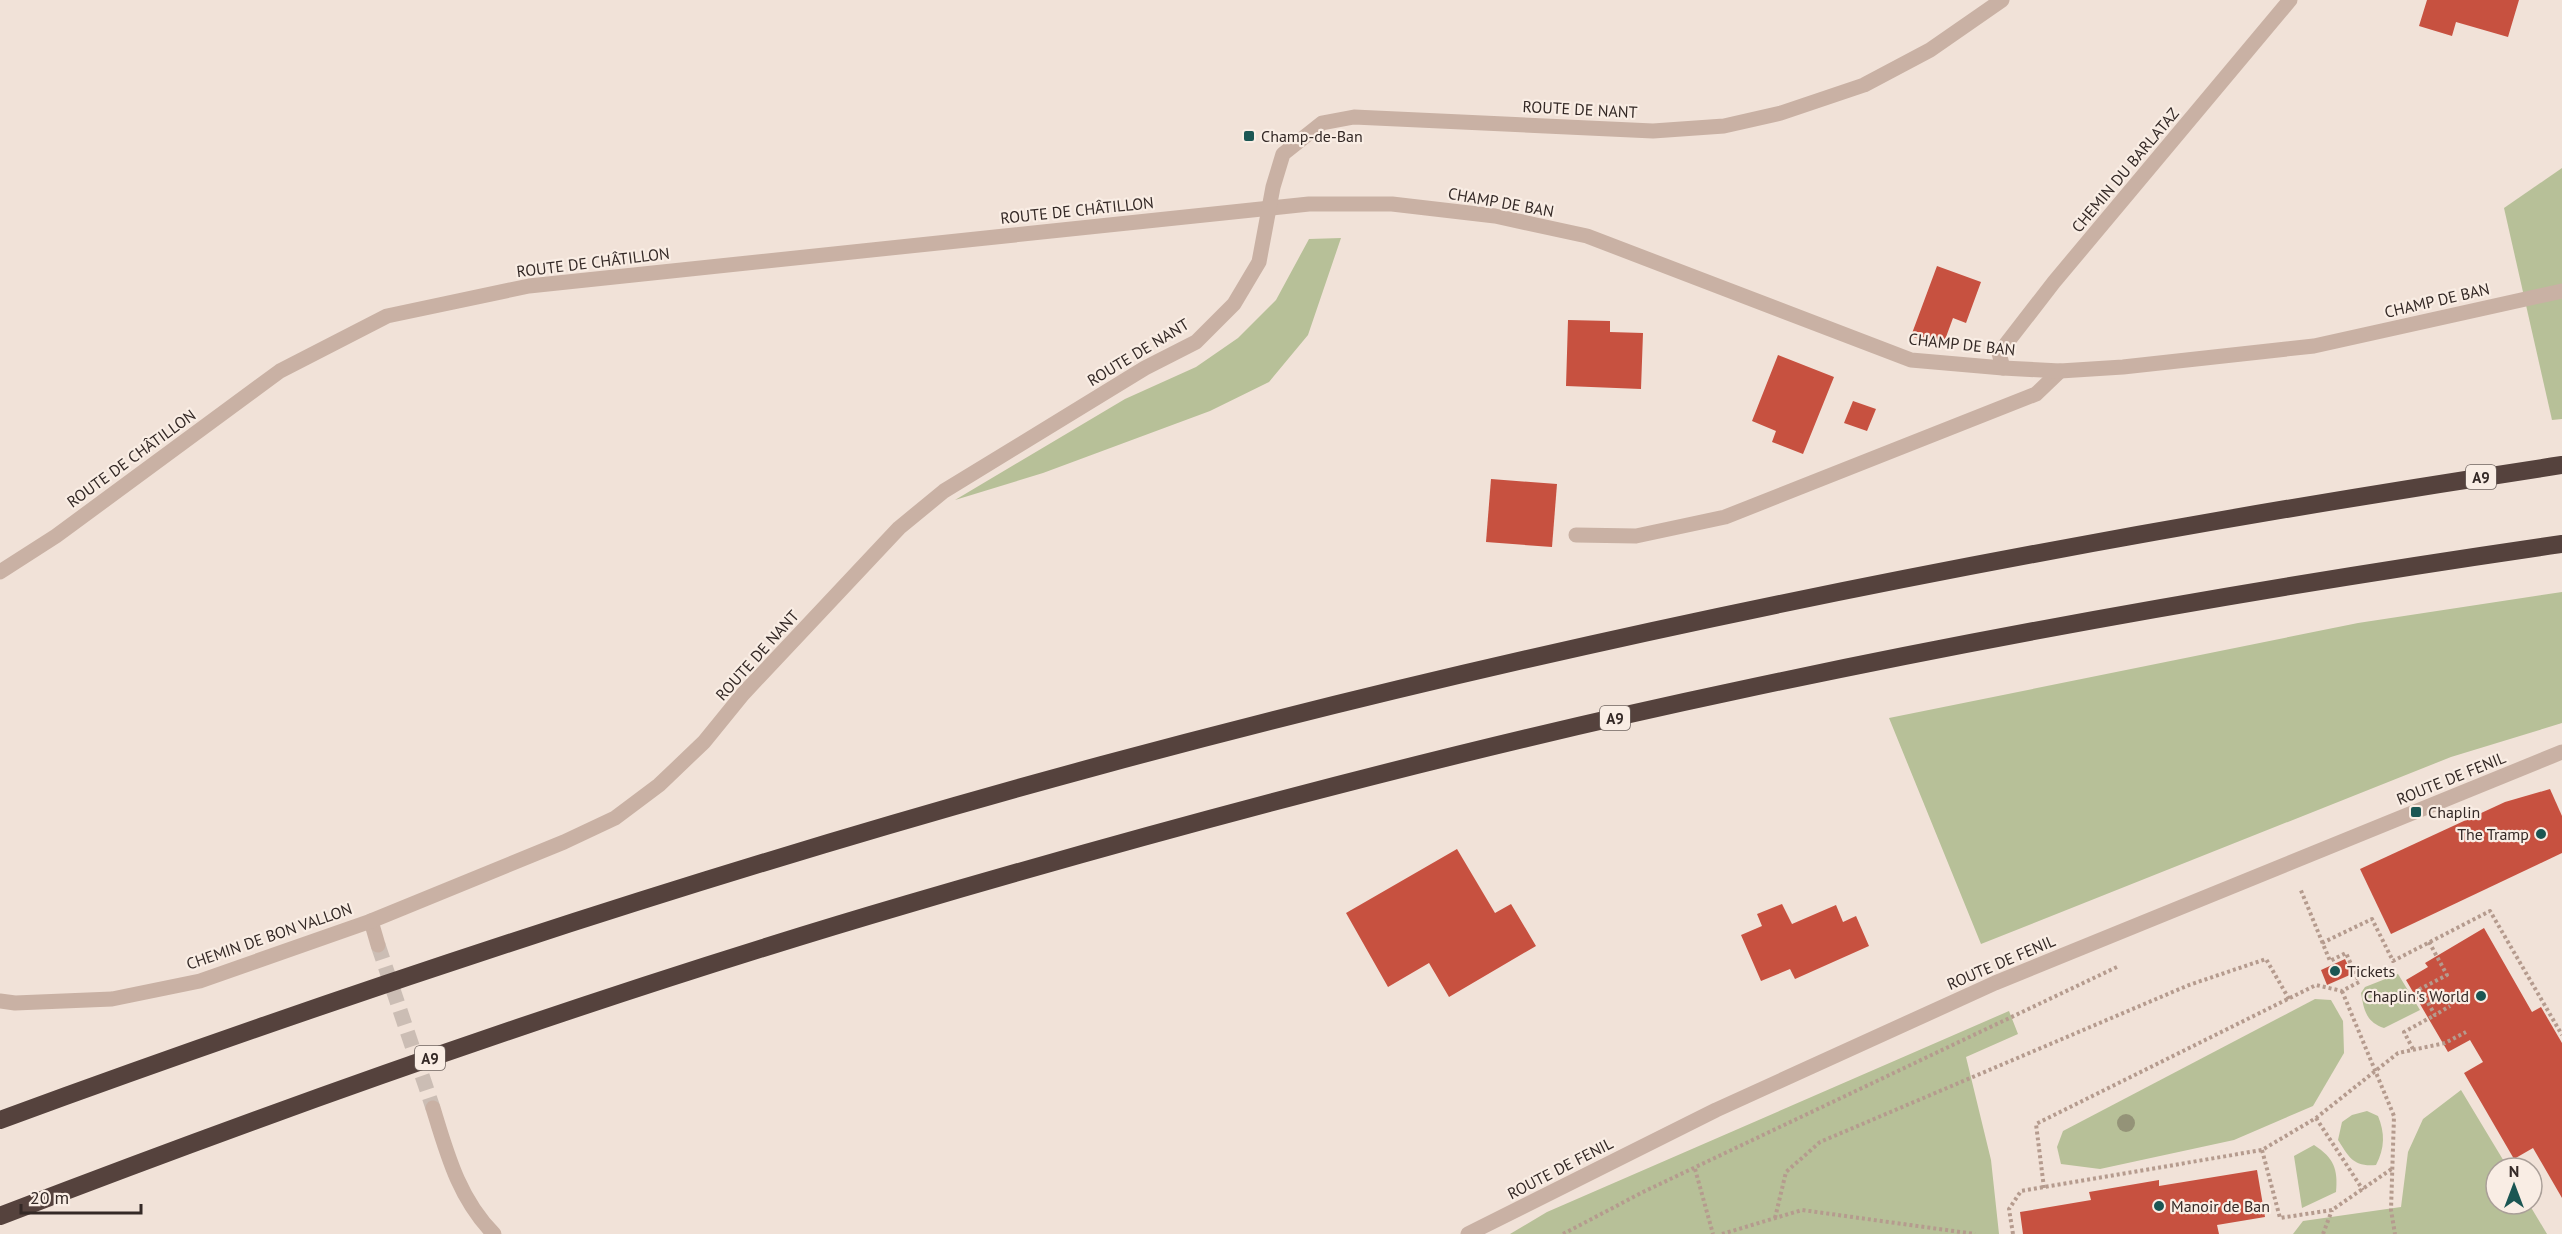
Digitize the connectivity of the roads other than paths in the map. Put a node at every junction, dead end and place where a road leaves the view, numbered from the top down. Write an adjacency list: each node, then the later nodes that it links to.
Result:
1 (2002, 0): 3 (street, ROUTE DE NANT)
2 (2290, 0): 5 (street, CHEMIN DU BARLATAZ)
3 (1268, 209): 5 (street, CHAMP DE BAN); 10 (street, ROUTE DE CHÂTILLON); 12 (street, ROUTE DE NANT)
4 (2562, 291): 6 (street, CHAMP DE BAN)
5 (2003, 368): 6 (street, CHAMP DE BAN)
6 (2060, 371): 8 (street)
7 (2562, 465): 16 (highway, A9)
8 (1576, 535)
9 (2562, 544): 17 (highway, A9)
10 (0, 572)
11 (2562, 752): 19 (street, ROUTE DE FENIL)
12 (371, 921): 13 (street); 14 (street, CHEMIN DE BON VALLON)
13 (378, 945)
14 (0, 1001)
15 (433, 1108): 18 (street)
16 (0, 1120)
17 (0, 1216)
18 (494, 1234)
19 (1468, 1234)

